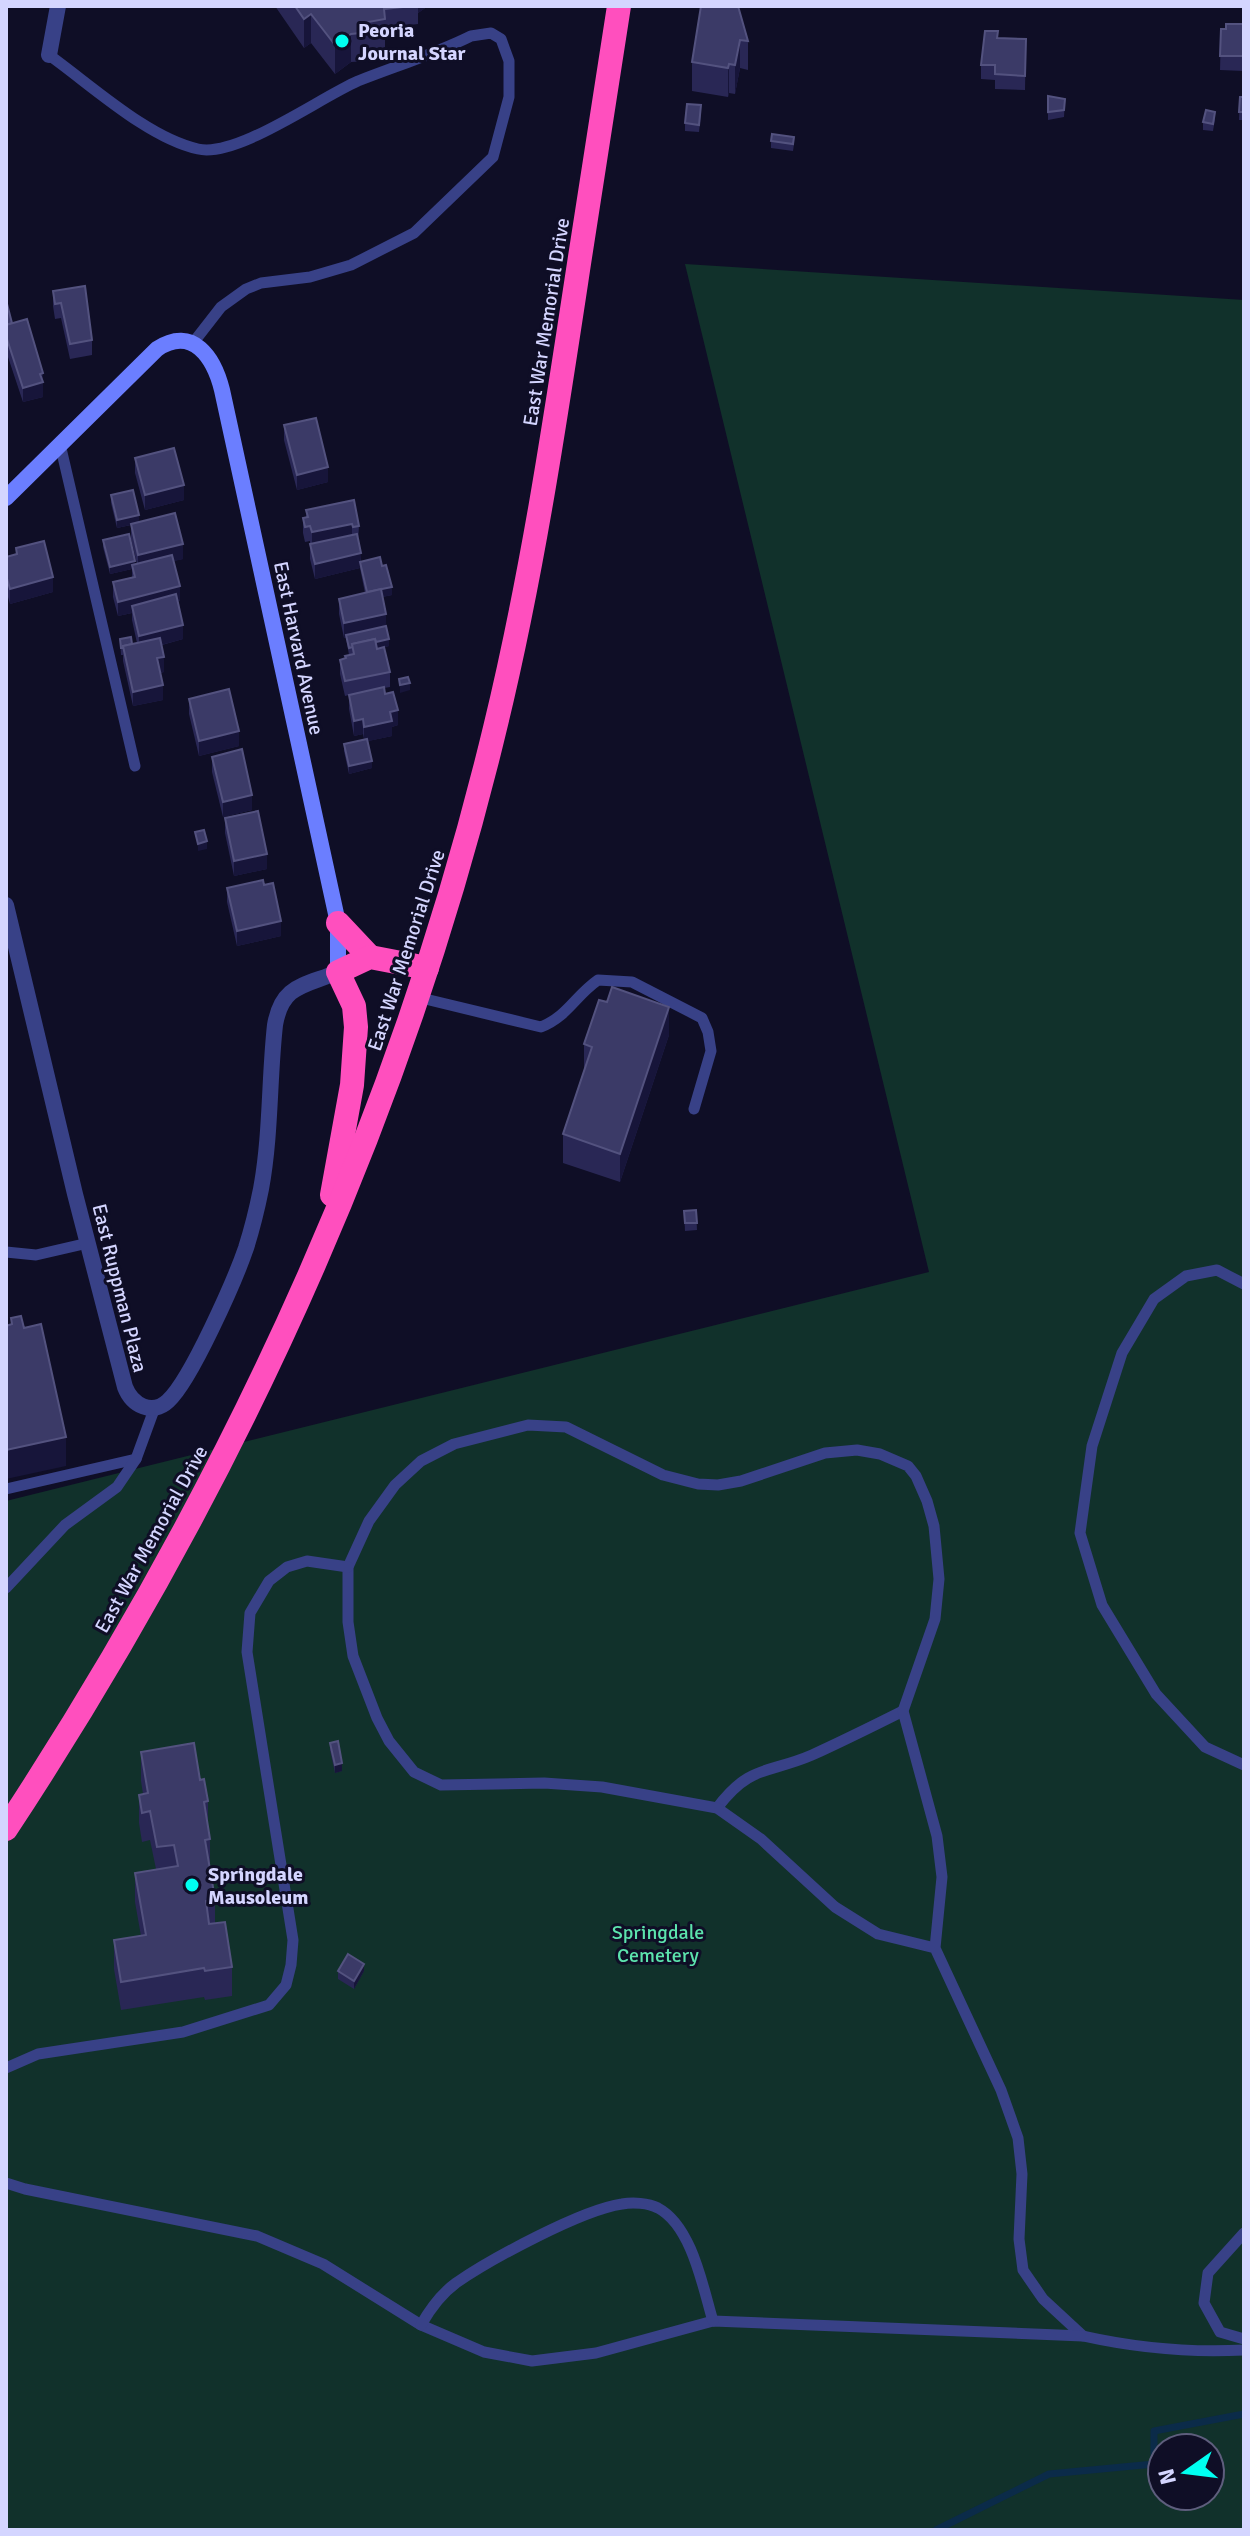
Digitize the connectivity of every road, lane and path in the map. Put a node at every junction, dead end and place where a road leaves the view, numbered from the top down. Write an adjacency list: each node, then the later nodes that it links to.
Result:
1 (58, 6): 3 (street)
2 (619, 6): 11 (highway, East War Memorial Drive)
3 (49, 55): 4 (lane)
4 (193, 343): 5 (street); 9 (street, East Harvard Avenue)
5 (60, 444): 6 (street); 7 (lane)
6 (6, 498)
7 (135, 766)
8 (6, 905): 15 (street, East Ruppman Plaza)
9 (338, 923): 10 (highway); 12 (street, East Harvard Avenue)
10 (370, 957): 11 (highway); 12 (highway)
11 (427, 968): 13 (highway, East War Memorial Drive)
12 (338, 972): 18 (highway); 19 (street)
13 (417, 997): 14 (lane); 18 (highway, East War Memorial Drive)
14 (694, 1109)
15 (88, 1243): 16 (lane); 19 (street, East Ruppman Plaza)
16 (6, 1252)
17 (1244, 1284): 25 (lane)
18 (298, 1304): 27 (highway, East War Memorial Drive)
19 (155, 1407): 20 (lane)
20 (136, 1459): 21 (lane); 23 (lane)
21 (6, 1489)
22 (348, 1567): 24 (lane); 26 (lane); 29 (lane)
23 (6, 1588)
24 (903, 1711): 26 (lane); 28 (lane)
25 (1244, 1765)
26 (717, 1808): 28 (lane)
27 (6, 1829)
28 (935, 1948): 34 (lane)
29 (6, 2068)
30 (6, 2183): 33 (lane)
31 (1244, 2233): 35 (lane)
32 (713, 2321): 33 (lane); 33 (lane); 34 (lane)
33 (421, 2325)
34 (1083, 2336): 36 (lane)
35 (1244, 2339)
36 (1244, 2350)

